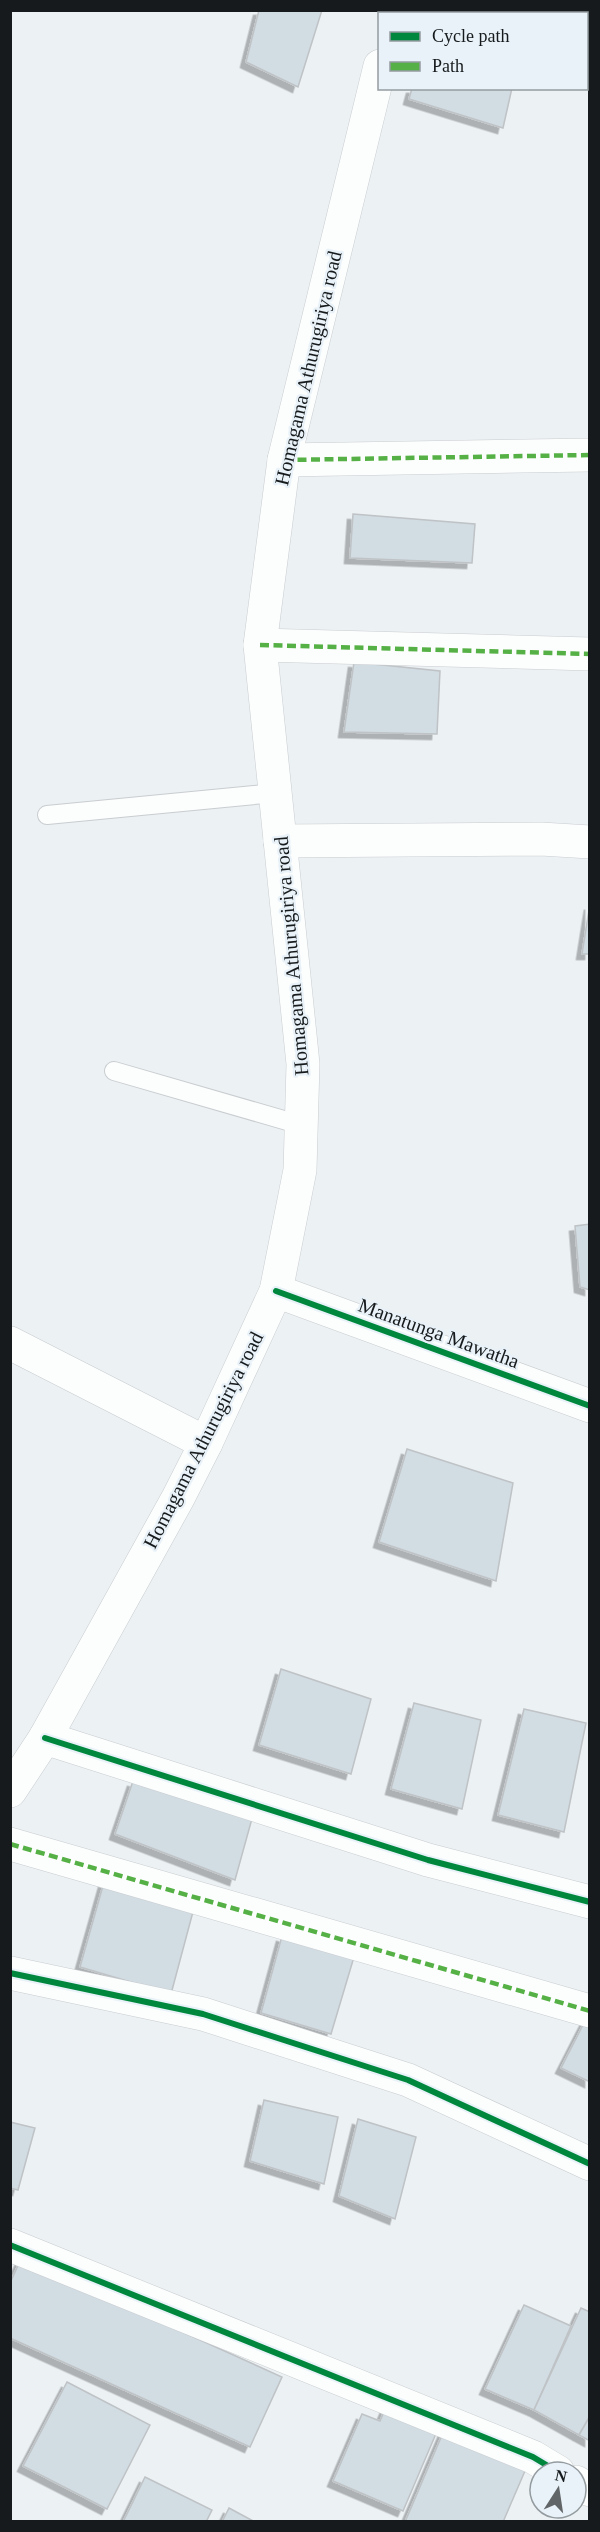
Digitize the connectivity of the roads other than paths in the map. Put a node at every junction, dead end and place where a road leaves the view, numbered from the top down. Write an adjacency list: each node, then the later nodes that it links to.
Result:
1 (378, 74): 3 (street, Homagama Athurugiriya road)
2 (590, 454): 3 (street)
3 (284, 460): 4 (street, Homagama Athurugiriya road)
4 (260, 645): 5 (street); 6 (street, Homagama Athurugiriya road)
5 (590, 654)
6 (275, 792): 7 (lane); 8 (street, Homagama Athurugiriya road)
7 (47, 814)
8 (280, 841): 9 (street); 11 (street, Homagama Athurugiriya road)
9 (590, 842)
10 (114, 1071): 11 (lane)
11 (301, 1125): 12 (street, Homagama Athurugiriya road)
12 (276, 1291): 14 (street, Manatunga Mawatha); 15 (street, Homagama Athurugiriya road)
13 (10, 1343): 15 (street)
14 (590, 1406)
15 (206, 1443): 16 (street, Homagama Athurugiriya road)
16 (45, 1738): 17 (street, Homagama Athurugiriya road); 19 (street)
17 (10, 1791)
18 (10, 1844): 21 (street)
19 (590, 1902)
20 (10, 1973): 22 (street)
21 (590, 2011)
22 (590, 2164)
23 (10, 2245): 24 (street)
24 (538, 2460)

